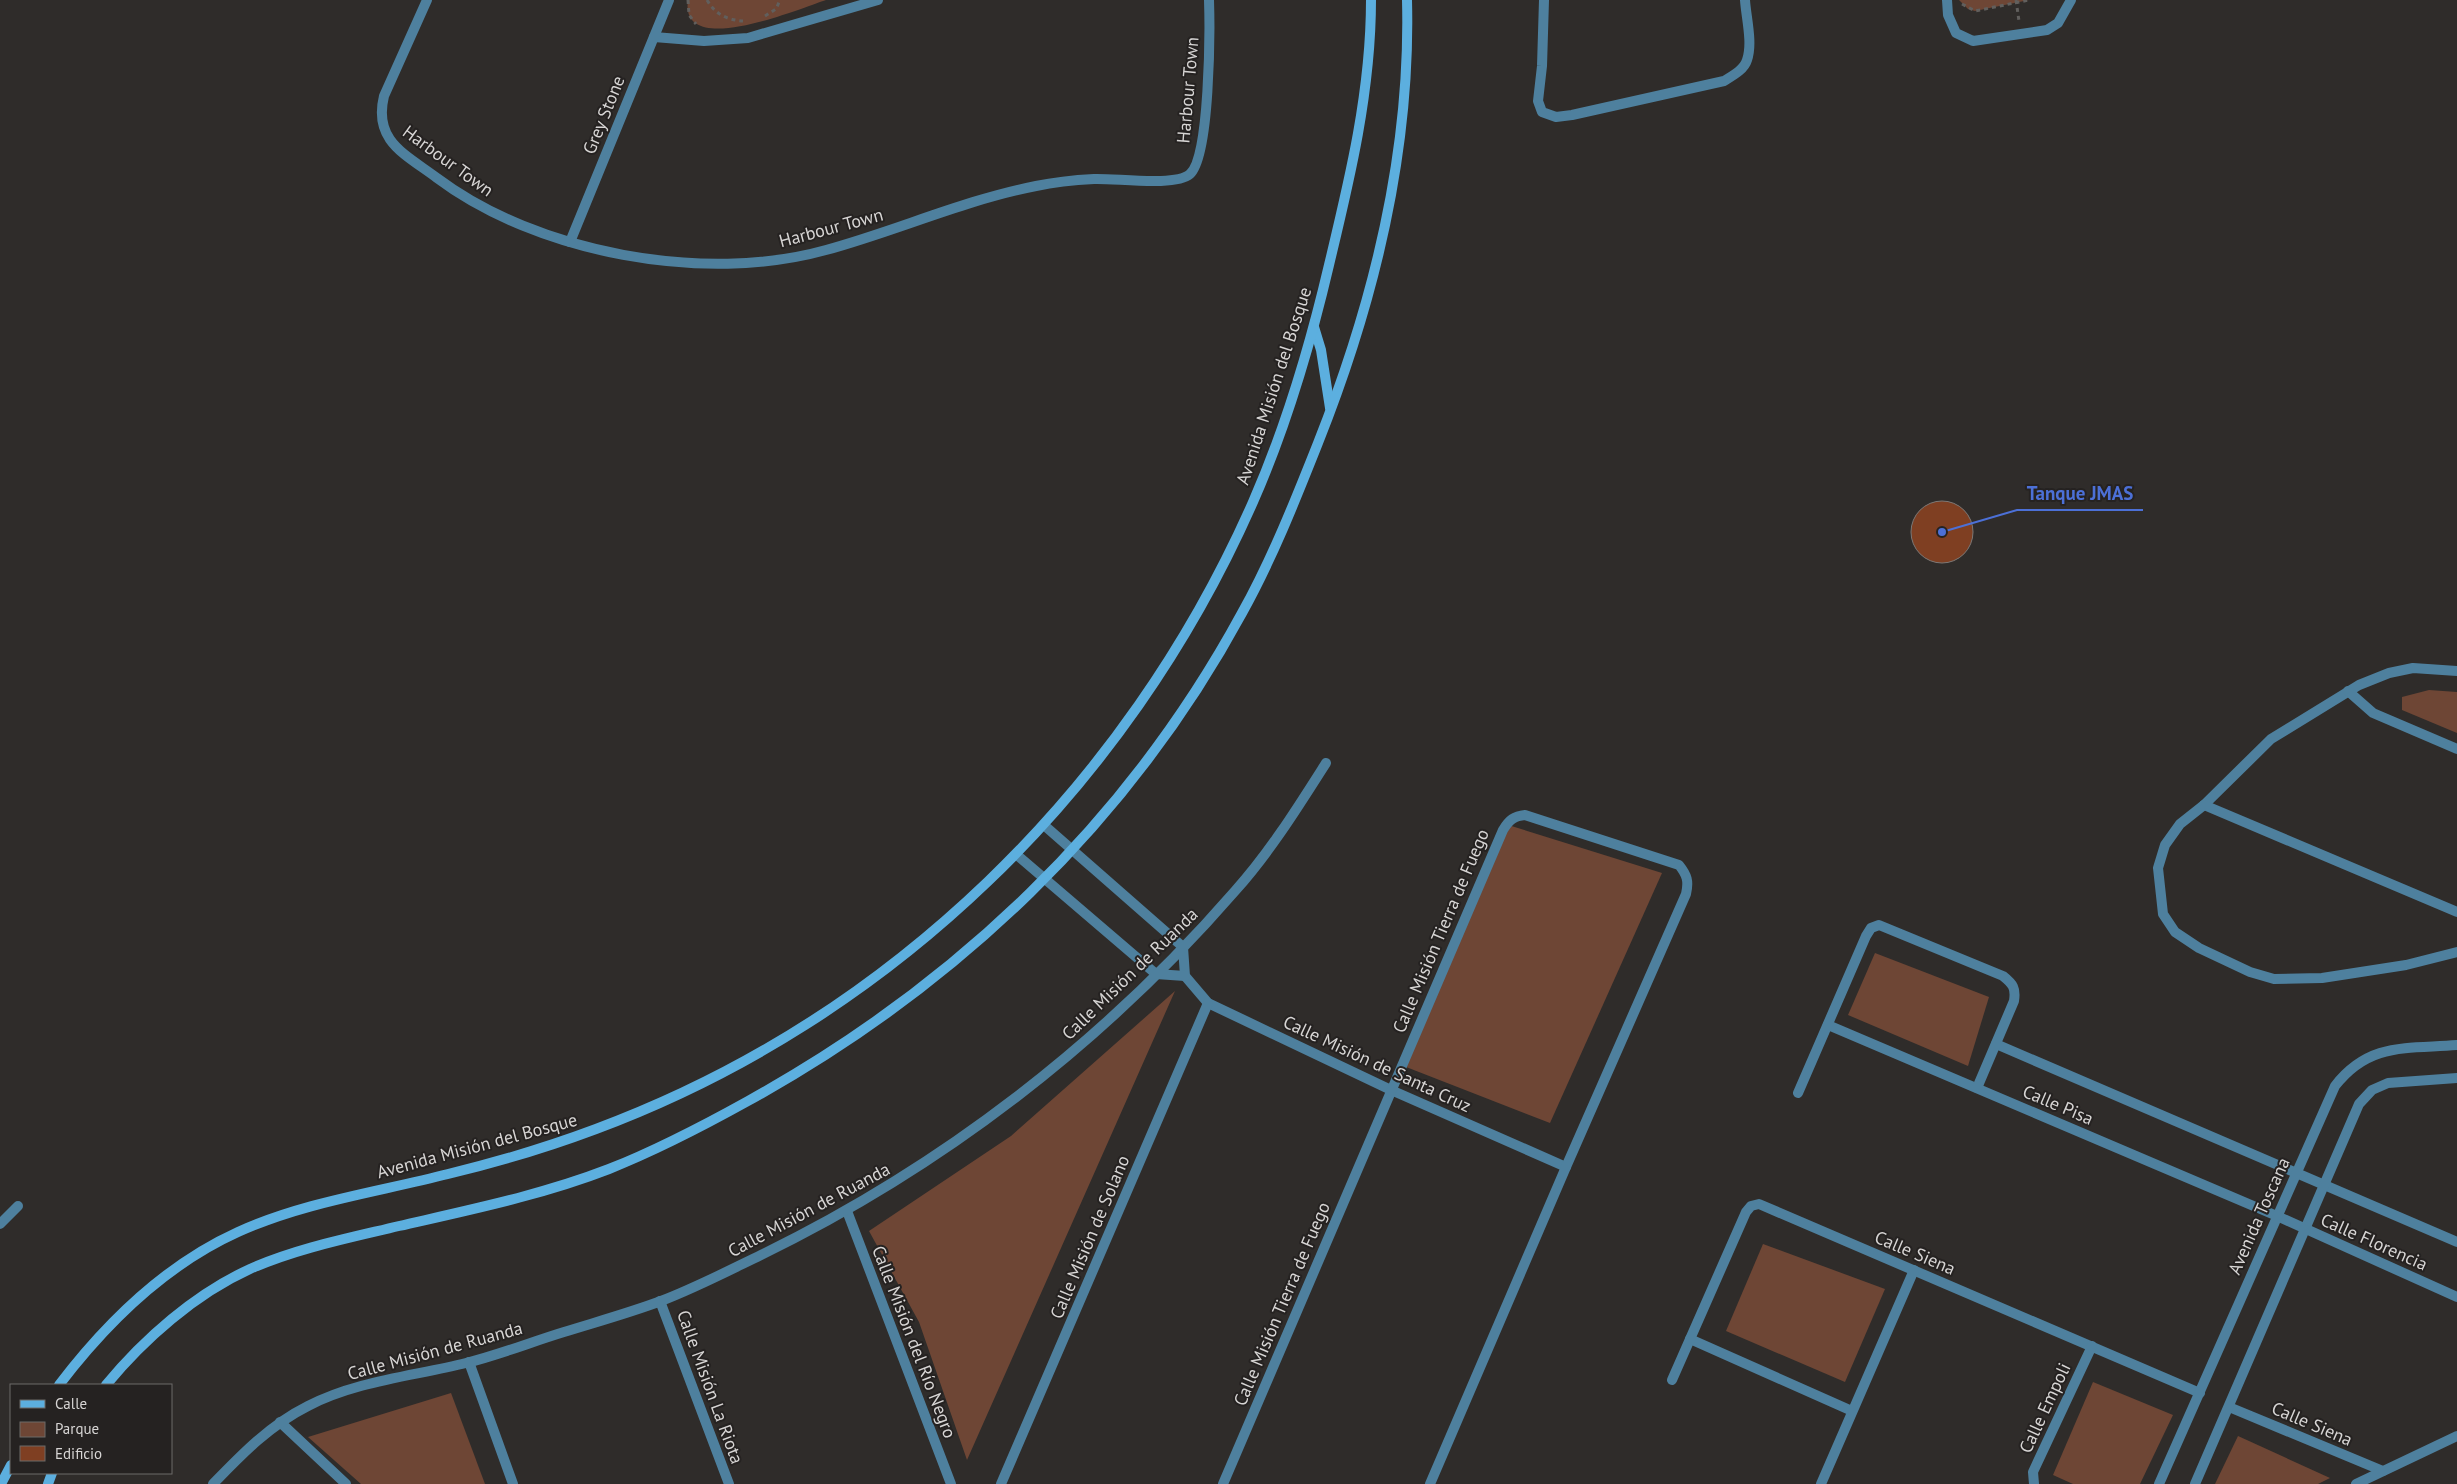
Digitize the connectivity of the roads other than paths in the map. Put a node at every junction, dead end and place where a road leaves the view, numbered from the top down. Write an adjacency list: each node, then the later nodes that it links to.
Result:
1 (427, 0): 12 (street, Harbour Town)
2 (669, 0): 11 (street, Grey Stone)
3 (878, 0): 11 (street)
4 (1209, 0): 12 (street, Harbour Town)
5 (1371, 0): 13 (main road, Avenida Misión del Bosque)
6 (1407, 0): 14 (main road)
7 (1544, 0): 8 (street)
8 (1745, 0)
9 (1947, 0): 10 (street)
10 (2071, 0)
11 (654, 37): 12 (street, Grey Stone)
12 (570, 242)
13 (1314, 327): 14 (main road); 20 (main road, Avenida Misión del Bosque)
14 (1330, 411): 21 (main road)
15 (2457, 671): 16 (street)
16 (2348, 691): 17 (street); 19 (street)
17 (2457, 749)
18 (1326, 763): 25 (street, Calle Misión de Ruanda)
19 (2204, 805): 24 (street); 26 (street)
20 (1045, 826): 21 (street); 22 (main road, Avenida Misión del Bosque)
21 (1072, 850): 23 (main road); 25 (street)
22 (1017, 855): 23 (street); 53 (main road, Avenida Misión del Bosque)
23 (1045, 879): 27 (street); 54 (main road)
24 (2457, 912)
25 (1183, 947): 27 (street, Calle Misión de Ruanda); 28 (street)
26 (2457, 952)
27 (1156, 974): 28 (street); 41 (street, Calle Misión de Ruanda)
28 (1185, 976): 29 (street, Calle Misión de Santa Cruz)
29 (1208, 1003): 35 (street, Calle Misión de Santa Cruz); 68 (street, Calle Misión de Solano)
30 (1828, 1025): 31 (street); 34 (street, Calle Pisa); 36 (street)
31 (1996, 1044): 34 (street); 38 (street, Calle Pisa)
32 (2457, 1045): 38 (street, Avenida Toscana)
33 (2457, 1078): 39 (street)
34 (1977, 1088): 42 (street, Calle Pisa)
35 (1391, 1090): 37 (street, Calle Misión de Santa Cruz); 37 (street, Calle Misión Tierra de Fuego); 69 (street, Calle Misión Tierra de Fuego)
36 (1798, 1093)
37 (1566, 1166): 70 (street, Calle Misión Tierra de Fuego)
38 (2296, 1172): 39 (street, Calle Florencia); 42 (street, Avenida Toscana)
39 (2324, 1184): 44 (street); 45 (street, Calle Florencia)
40 (18, 1206): 43 (street)
41 (847, 1211): 48 (street, Calle Misión de Ruanda); 67 (street, Calle Misión del Río Negro)
42 (2277, 1216): 44 (street, Calle Florencia); 55 (street, Avenida Toscana)
43 (0, 1224)
44 (2305, 1228): 47 (street, Calle Florencia); 56 (street)
45 (2457, 1242)
46 (1914, 1270): 49 (street, Calle Siena); 50 (street, Calle Siena); 57 (street)
47 (2457, 1297)
48 (660, 1301): 51 (street, Calle Misión de Ruanda); 66 (street, Calle Misión La Riota)
49 (1690, 1339): 52 (street, Calle Siena); 57 (street)
50 (2092, 1346): 55 (street, Calle Siena); 72 (street, Calle Empoli)
51 (469, 1362): 58 (street, Calle Misión de Ruanda); 65 (street)
52 (1672, 1380)
53 (60, 1384)
54 (107, 1384)
55 (2200, 1393): 73 (street, Avenida Toscana)
56 (2229, 1407): 61 (street, Calle Siena); 74 (street)
57 (1852, 1411): 71 (street)
58 (280, 1422): 63 (street, Calle Misión de Ruanda); 64 (street)
59 (2457, 1436): 61 (street)
60 (10, 1467): 62 (main road)
61 (2382, 1471): 75 (street)
62 (2, 1484)
63 (213, 1484)
64 (346, 1484)
65 (512, 1484)
66 (729, 1484)
67 (951, 1484)
68 (1001, 1484)
69 (1223, 1484)
70 (1430, 1484)
71 (1821, 1484)
72 (2034, 1484)
73 (2159, 1484)
74 (2195, 1484)
75 (2356, 1484)

